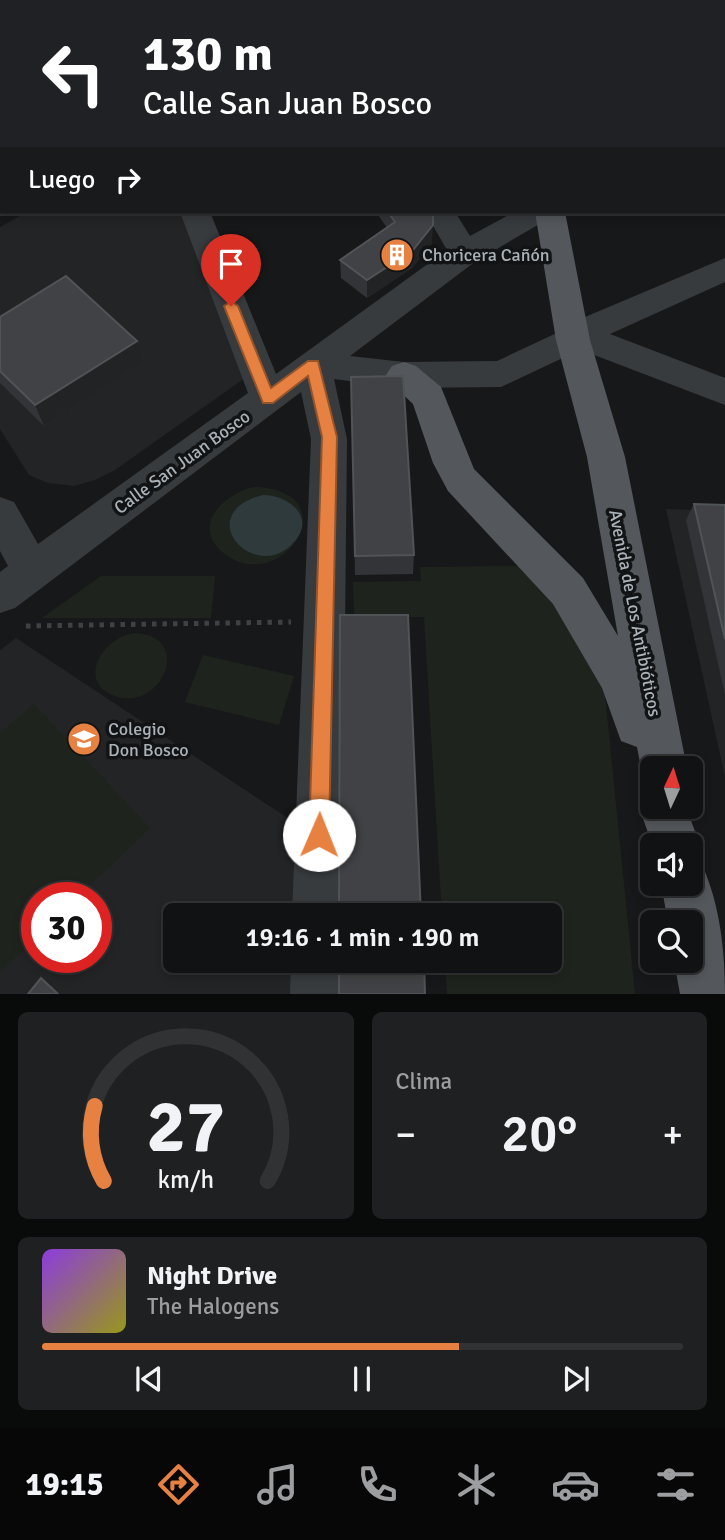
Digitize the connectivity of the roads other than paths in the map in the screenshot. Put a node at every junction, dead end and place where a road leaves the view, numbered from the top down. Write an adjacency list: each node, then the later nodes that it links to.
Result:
1 (196, 214): 12 (street)
2 (441, 214): 6 (street)
3 (533, 214): 6 (street, Calle San Juan Bosco)
4 (551, 214): 8 (main road, Avenida de Los Antibióticos)
5 (573, 214): 8 (main road, Avenida de Los Antibióticos)
6 (465, 253): 9 (street, Calle San Juan Bosco)
7 (725, 269): 8 (street)
8 (590, 337): 10 (street); 11 (street); 16 (main road, Avenida de Los Antibióticos)
9 (313, 364): 10 (street); 12 (street, Calle San Juan Bosco); 21 (street)
10 (404, 375): 17 (main road)
11 (725, 392)
12 (268, 399): 14 (street, Calle San Juan Bosco)
13 (0, 513): 14 (street)
14 (32, 572): 15 (street, Calle San Juan Bosco)
15 (0, 595)
16 (633, 604): 17 (main road); 19 (main road, Avenida de Los Antibióticos)
17 (581, 611): 18 (main road)
18 (647, 756)
19 (662, 756)
20 (688, 896): 24 (main road)
21 (317, 903)
22 (317, 973): 23 (street)
23 (316, 994)
24 (706, 994)

